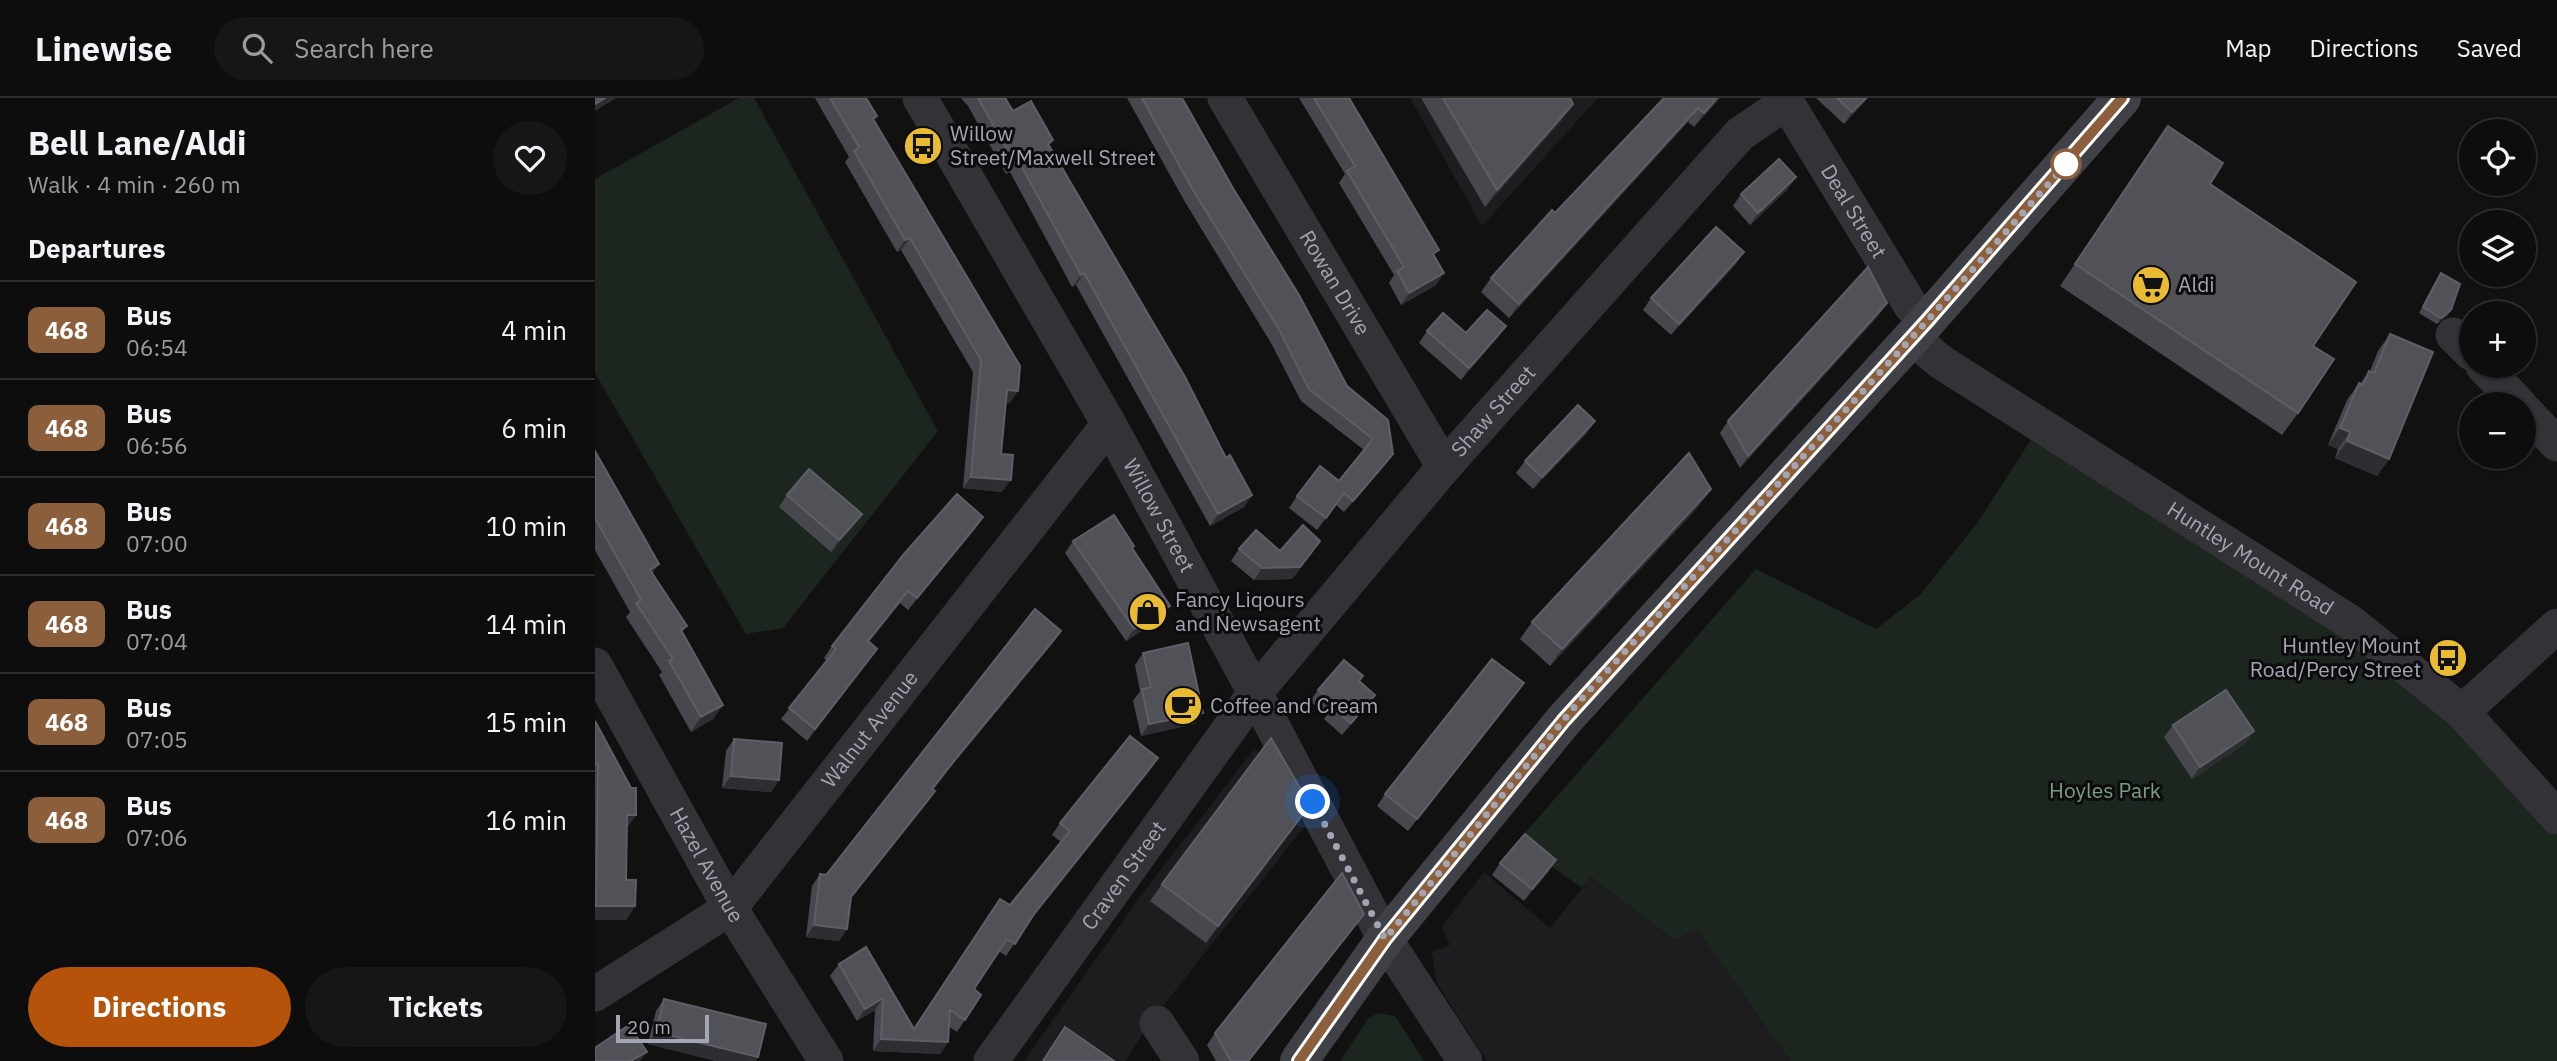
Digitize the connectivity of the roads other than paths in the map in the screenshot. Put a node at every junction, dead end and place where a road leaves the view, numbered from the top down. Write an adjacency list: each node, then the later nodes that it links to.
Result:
1 (920, 98): 9 (street, Willow Street)
2 (1224, 98): 11 (street, Rowan Drive)
3 (2122, 98): 5 (main road)
4 (1785, 100): 5 (street, Deal Street); 11 (street, Shaw Street)
5 (1920, 330): 15 (street, Huntley Mount Road); 18 (main road)
6 (2494, 378): 7 (street)
7 (2508, 392)
8 (2536, 422): 10 (street)
9 (1108, 425): 14 (street, Willow Street); 17 (street, Walnut Avenue)
10 (2557, 444)
11 (1444, 467): 14 (street, Shaw Street)
12 (2557, 626): 15 (street)
13 (595, 664): 17 (street, Hazel Avenue)
14 (1255, 693): 18 (street, Willow Street); 22 (street, Craven Street)
15 (2462, 712): 16 (street, Huntley Mount Road)
16 (2557, 817)
17 (730, 908): 19 (street, Walnut Avenue); 21 (street, Hazel Avenue)
18 (1385, 939): 24 (main road); 25 (street, Willow Street)
19 (595, 994)
20 (1157, 1023): 23 (street)
21 (826, 1061)
22 (991, 1061)
23 (1182, 1061)
24 (1299, 1061)
25 (1465, 1061)

